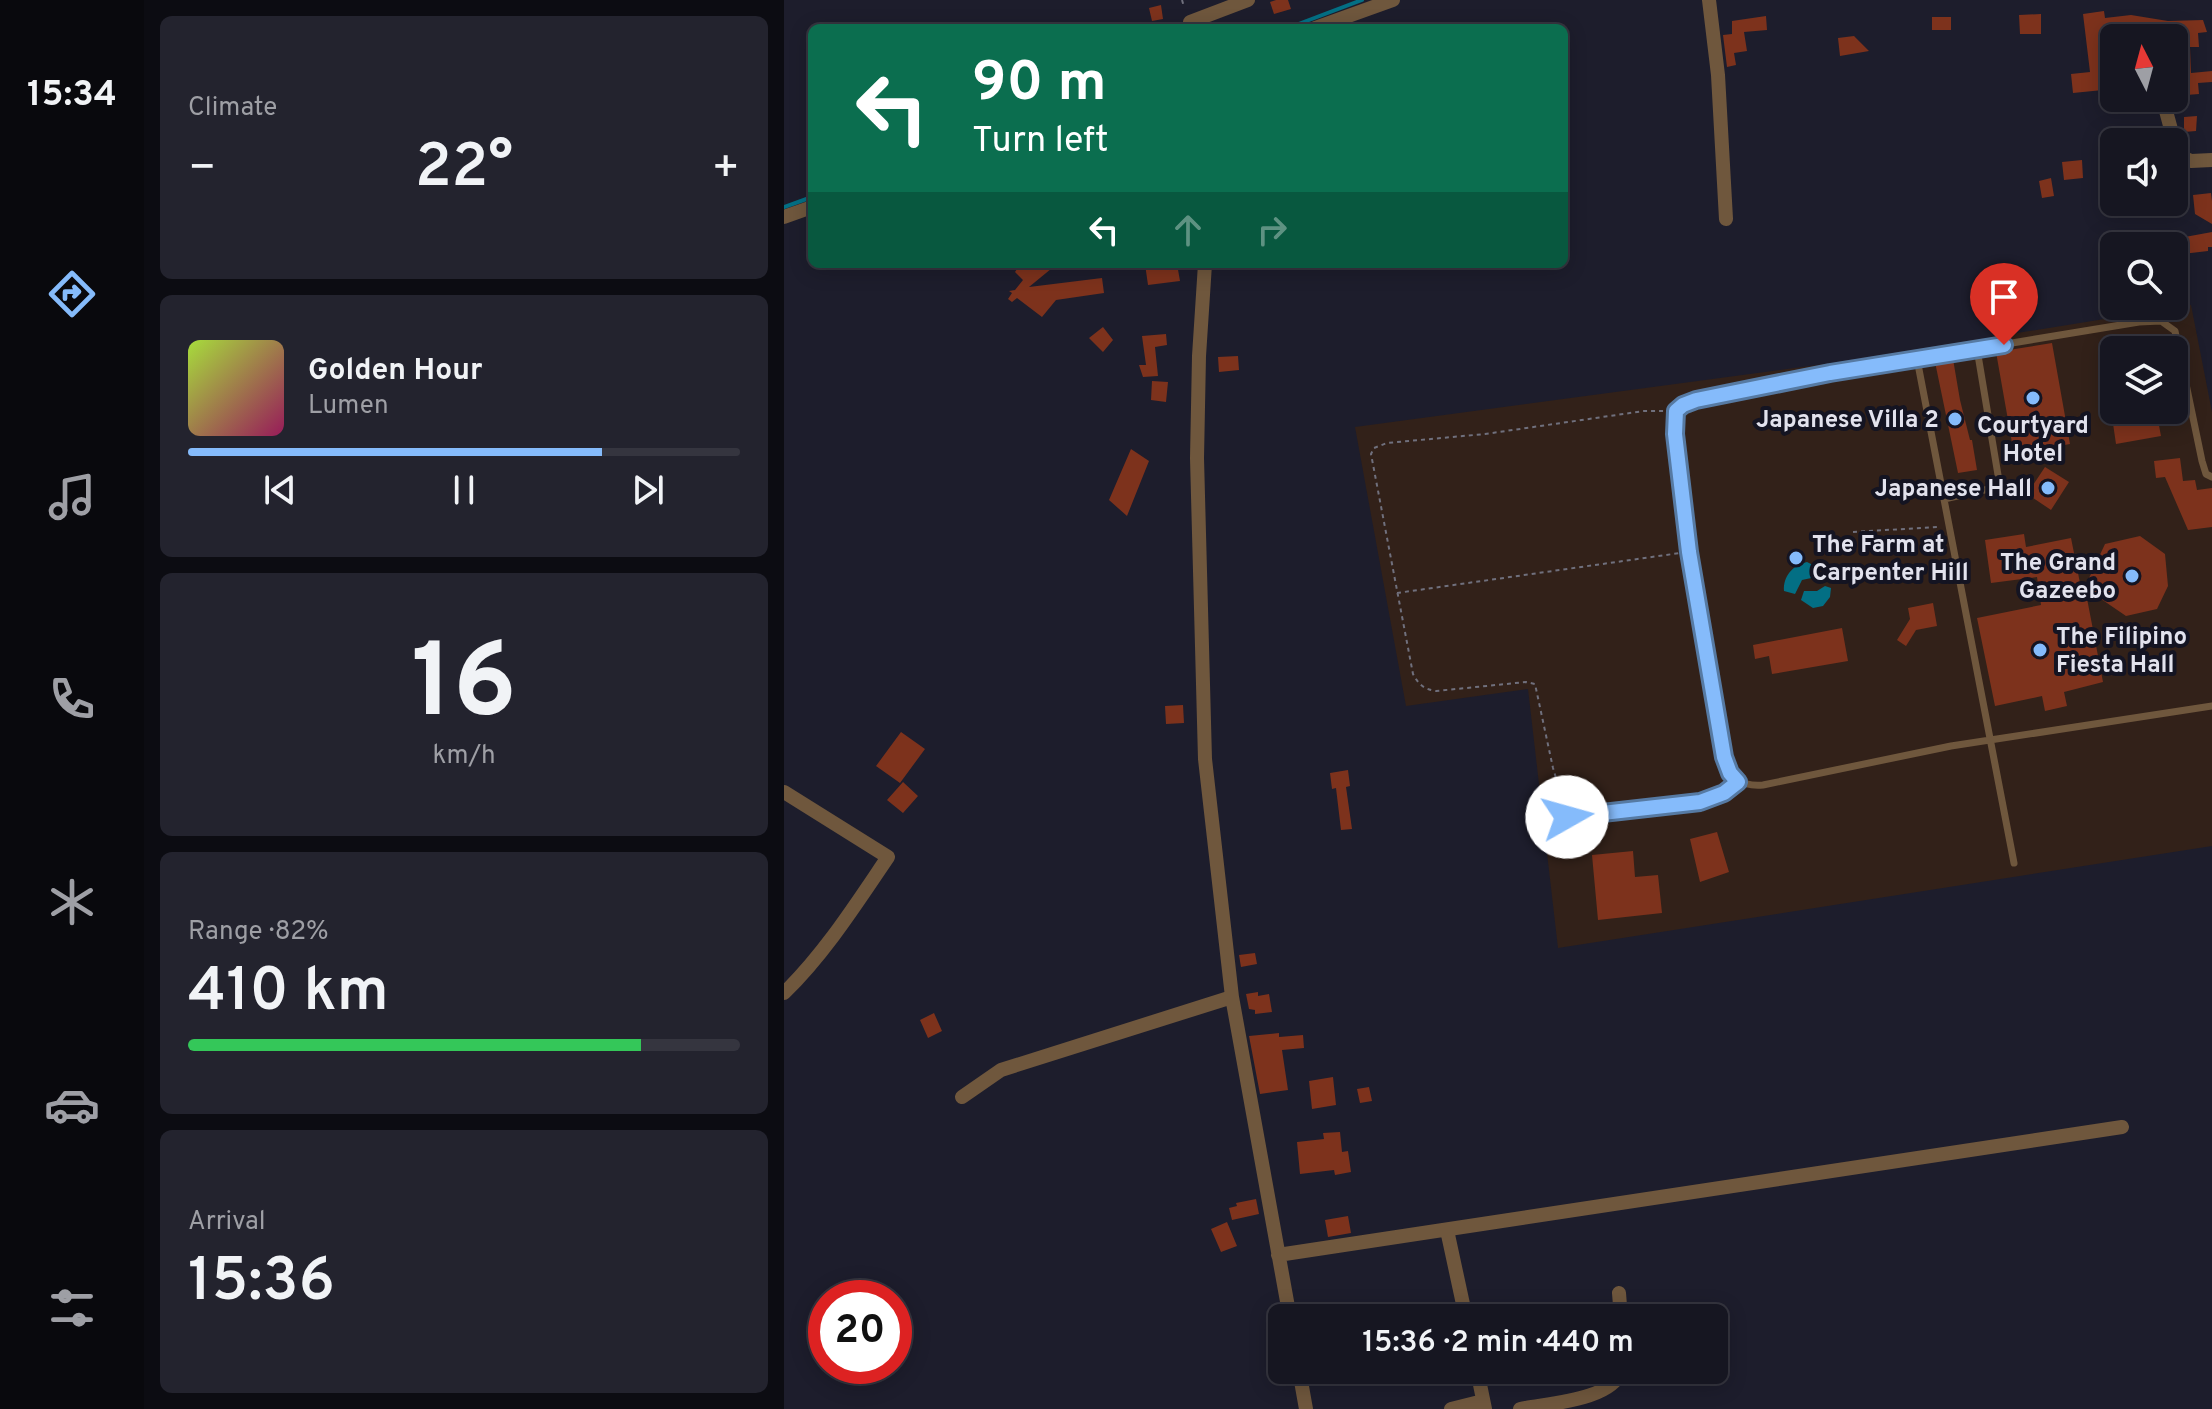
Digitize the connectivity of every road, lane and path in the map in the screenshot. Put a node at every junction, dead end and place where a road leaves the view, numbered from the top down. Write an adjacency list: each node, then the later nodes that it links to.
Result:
1 (1248, 0): 6 (street)
2 (1393, 0): 7 (street)
3 (1709, 0): 12 (street)
4 (1183, 3): 5 (street)
5 (1192, 24)
6 (1194, 24)
7 (1326, 24)
8 (2166, 112): 9 (street)
9 (2212, 160)
10 (808, 208): 11 (street)
11 (784, 217)
12 (1726, 219)
13 (1205, 268): 30 (street)
14 (1977, 349): 15 (lane); 17 (lane); 18 (lane)
15 (1917, 359): 16 (lane); 18 (lane)
16 (1676, 411): 21 (lane); 22 (path)
17 (2212, 477)
18 (1944, 499): 19 (lane)
19 (1950, 526): 20 (path); 24 (lane)
20 (1853, 532)
21 (1689, 552): 22 (path); 25 (lane)
22 (1397, 593): 27 (path)
23 (2212, 706): 24 (lane)
24 (1992, 741): 25 (lane); 28 (lane)
25 (1738, 782): 27 (lane)
26 (784, 792): 29 (street)
27 (1567, 817)
28 (2014, 863)
29 (784, 993)
30 (1232, 997): 31 (street); 34 (street)
31 (962, 1097)
32 (2122, 1127): 33 (street)
33 (1447, 1230): 34 (street); 37 (street)
34 (1278, 1255): 36 (street)
35 (1619, 1293): 38 (street)
36 (1287, 1304)
37 (1463, 1304)
38 (1620, 1304)
39 (1302, 1384): 43 (street)
40 (1480, 1384): 42 (street)
41 (1613, 1384): 45 (street)
42 (1484, 1405): 44 (street)
43 (1306, 1409)
44 (1451, 1409)
45 (1520, 1409)

